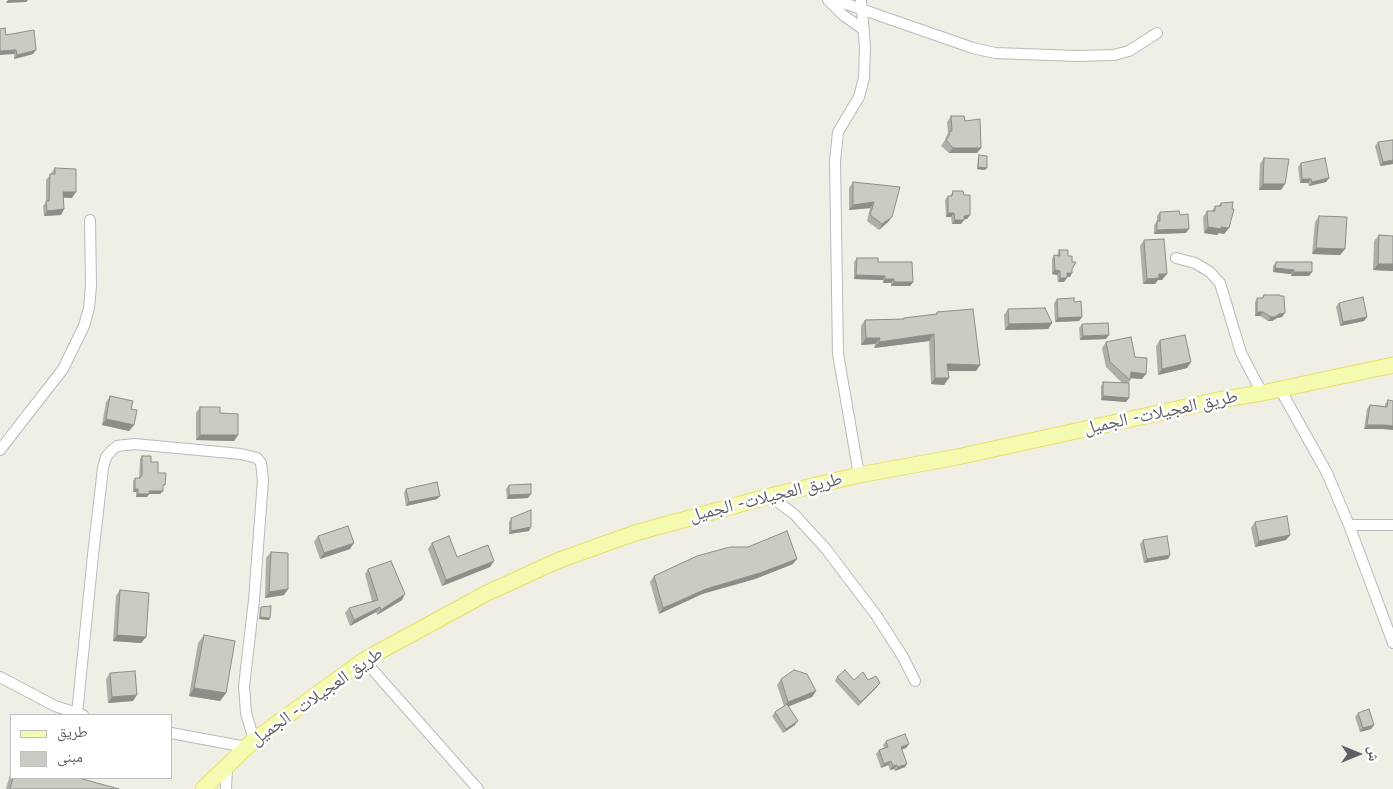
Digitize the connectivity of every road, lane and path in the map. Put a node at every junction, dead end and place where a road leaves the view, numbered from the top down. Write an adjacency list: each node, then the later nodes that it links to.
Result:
1 (828, 0): 4 (street)
2 (834, 0): 3 (street)
3 (861, 4): 4 (street); 5 (street)
4 (864, 30): 12 (street)
5 (1157, 33)
6 (90, 220): 11 (street)
7 (1176, 258): 10 (street)
8 (1393, 366): 9 (main road, طريق العجيلات- الجميل)
9 (1280, 389): 10 (main road, طريق العجيلات- الجميل); 15 (street)
10 (1262, 393): 12 (main road, طريق العجيلات- الجميل)
11 (0, 450)
12 (859, 474): 13 (main road, طريق العجيلات- الجميل)
13 (770, 496): 17 (main road, طريق العجيلات- الجميل); 19 (street)
14 (1393, 525): 15 (street)
15 (1350, 526): 16 (street)
16 (1393, 643)
17 (364, 660): 22 (main road, طريق العجيلات- الجميل); 24 (street)
18 (0, 677): 20 (street)
19 (915, 681)
20 (81, 714): 22 (street)
21 (172, 733): 22 (street)
22 (250, 744): 23 (main road, طريق العجيلات- الجميل)
23 (227, 767): 25 (main road, طريق العجيلات- الجميل); 26 (street)
24 (476, 788)
25 (204, 789)
26 (226, 789)

